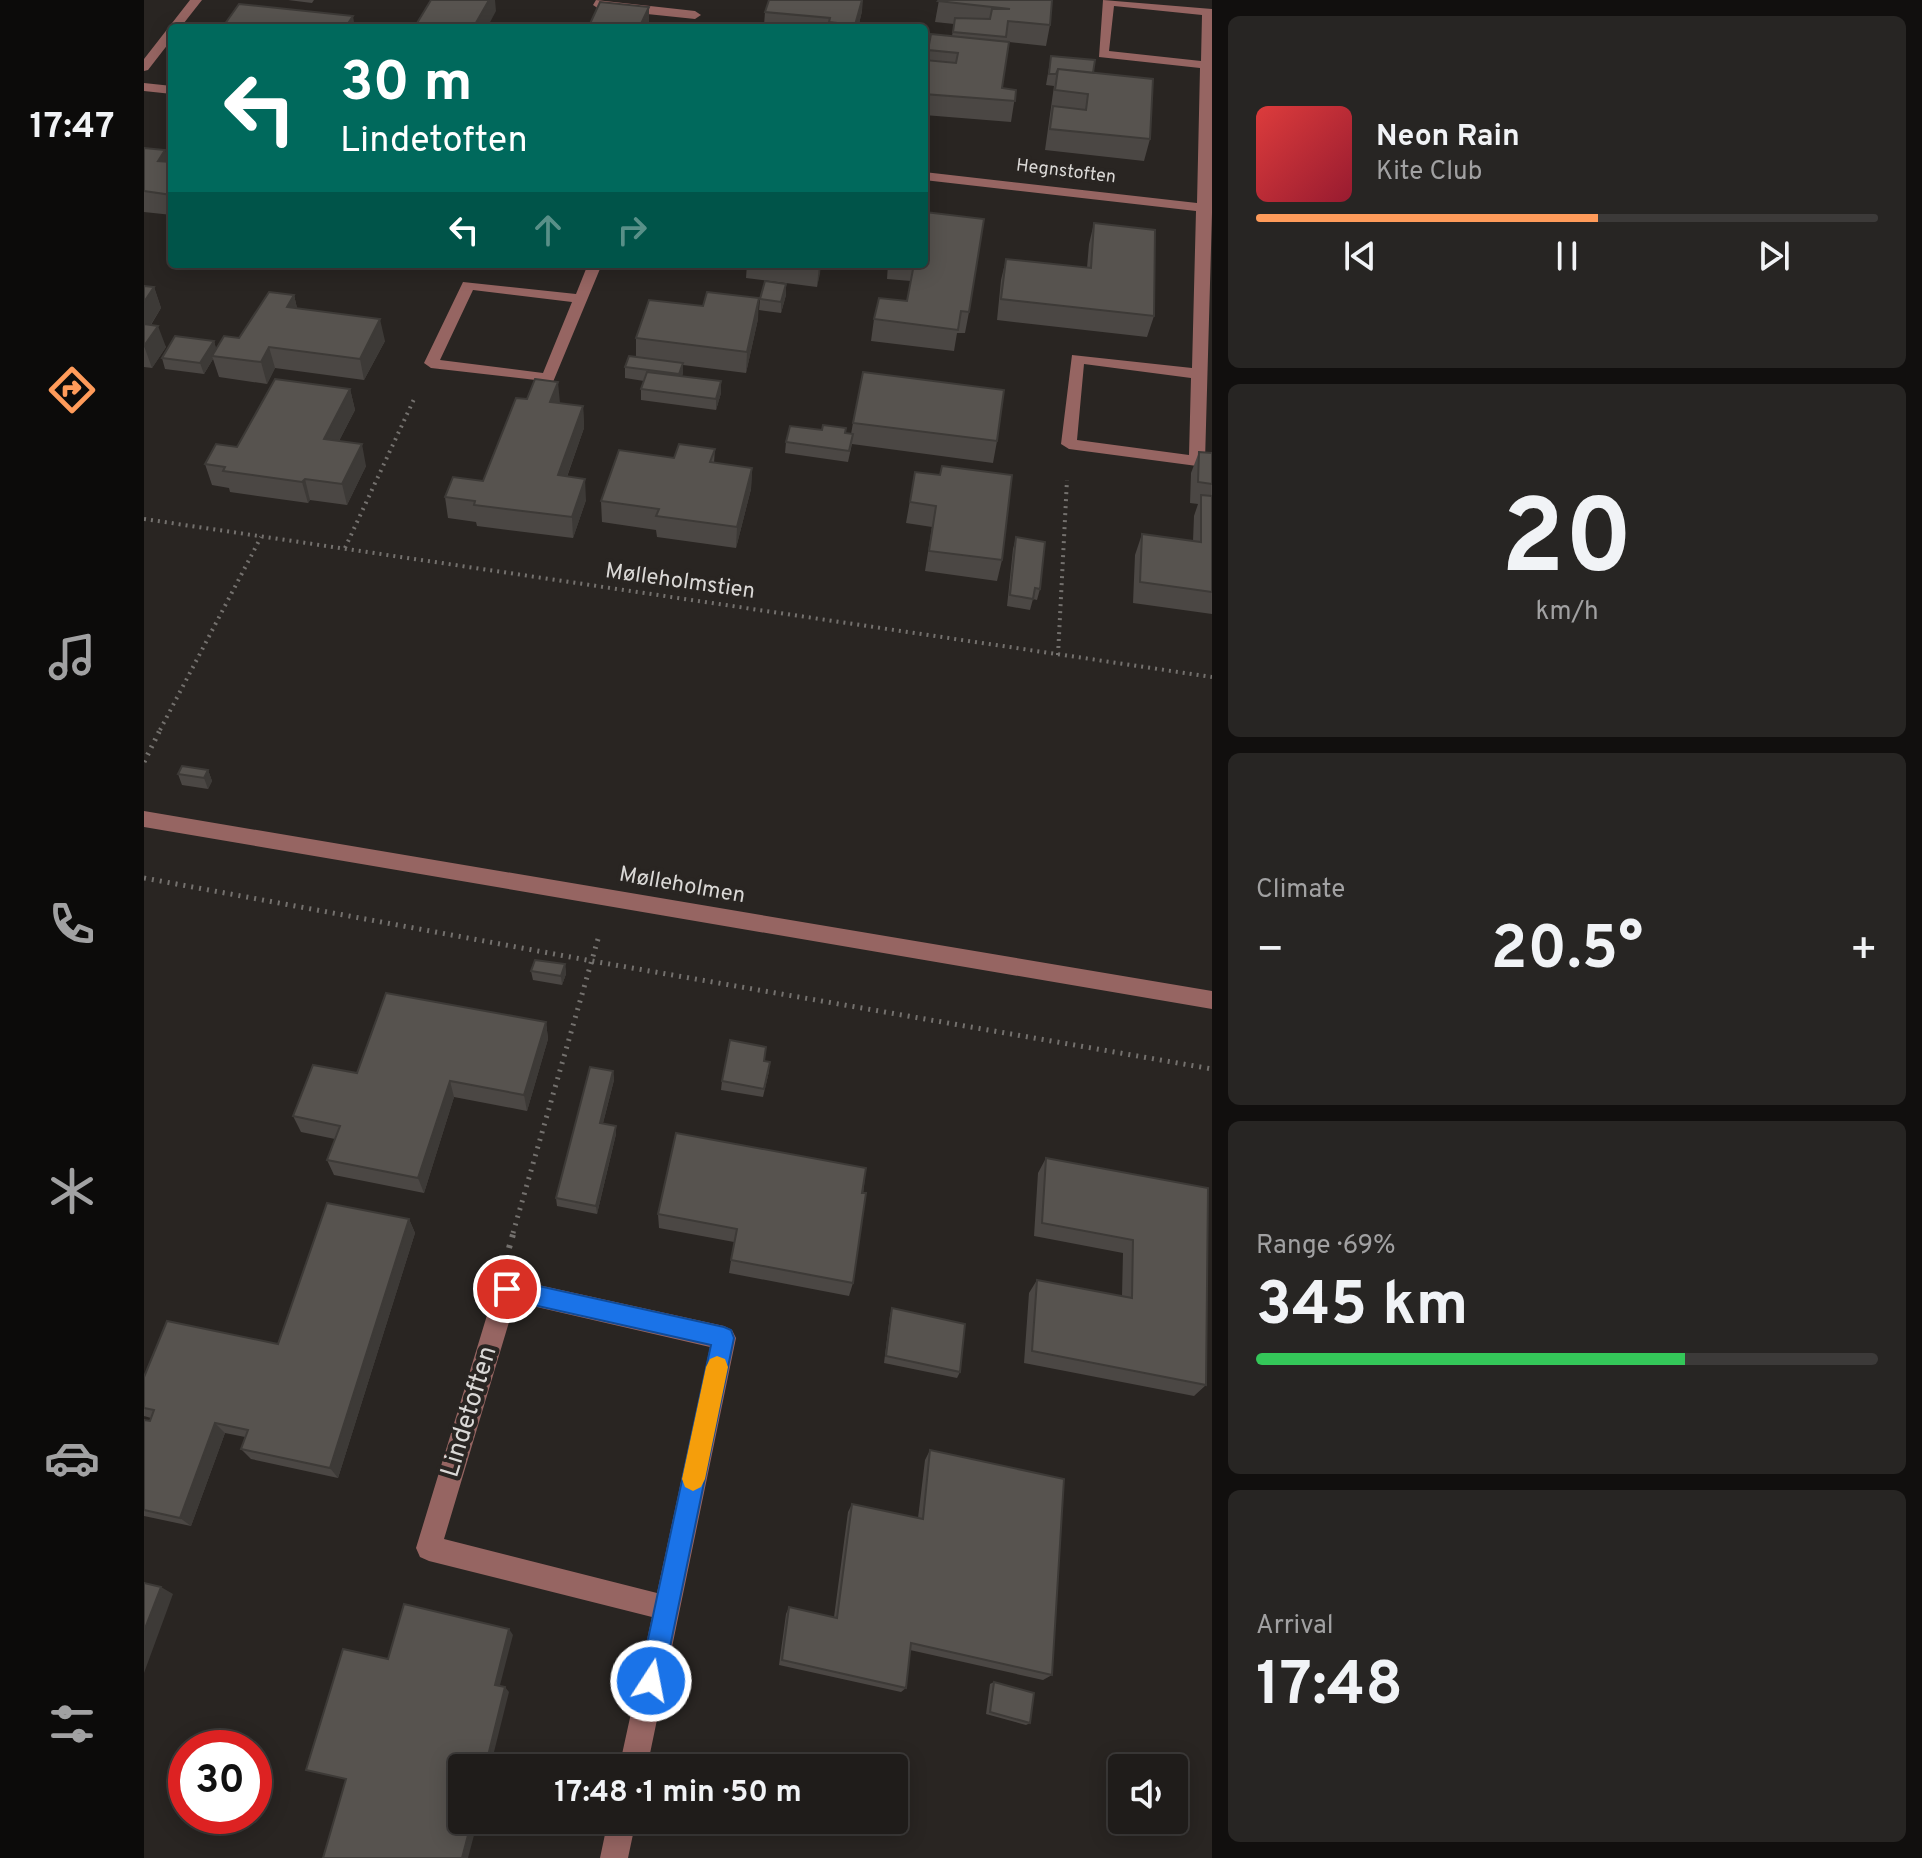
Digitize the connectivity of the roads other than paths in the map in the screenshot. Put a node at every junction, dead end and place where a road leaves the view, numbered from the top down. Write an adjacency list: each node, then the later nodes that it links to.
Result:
1 (196, 0): 5 (street)
2 (602, 0): 4 (street)
3 (701, 0): 4 (street)
4 (695, 15): 6 (street)
5 (178, 24)
6 (692, 24)
7 (168, 36): 9 (street)
8 (1207, 65): 8 (street); 13 (street)
9 (144, 67)
10 (144, 87): 11 (street)
11 (168, 90)
12 (928, 176): 13 (street, Hegnstoften)
13 (1208, 209): 16 (street)
14 (593, 268): 15 (street)
15 (581, 299): 15 (street)
16 (1199, 374): 16 (street)
17 (144, 819): 18 (street, Mølleholmen)
18 (1212, 1000)
19 (666, 1608): 19 (street, Lindetoften); 20 (street)
20 (636, 1754)
21 (619, 1834): 22 (street)
22 (614, 1858)

